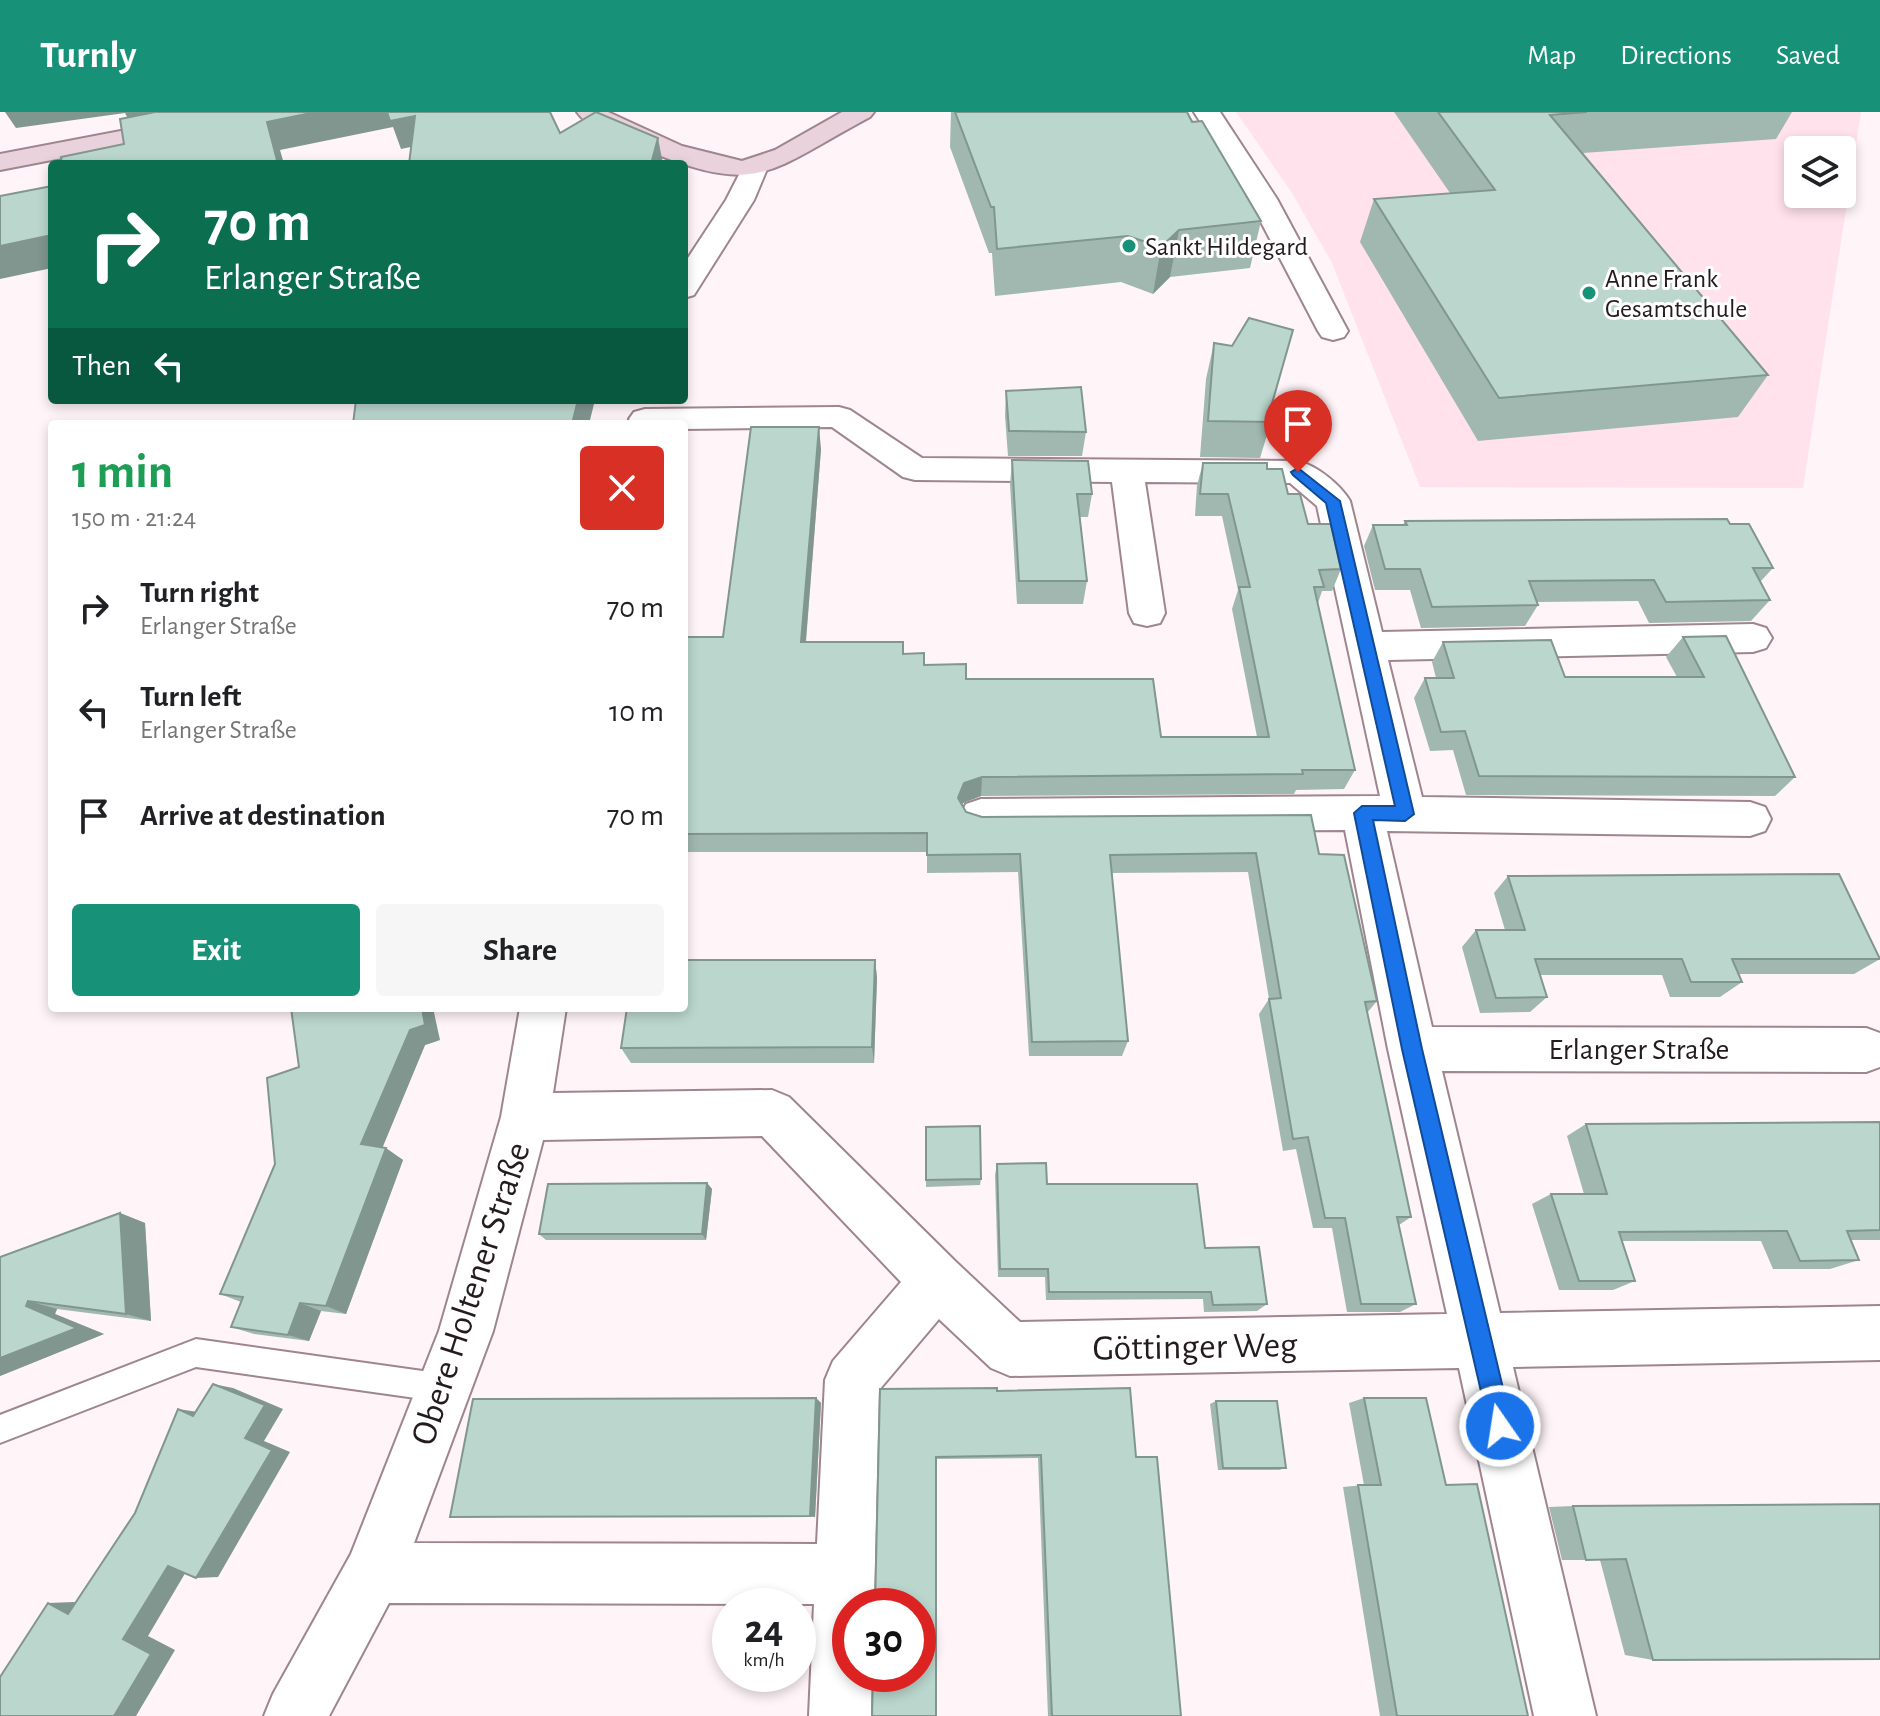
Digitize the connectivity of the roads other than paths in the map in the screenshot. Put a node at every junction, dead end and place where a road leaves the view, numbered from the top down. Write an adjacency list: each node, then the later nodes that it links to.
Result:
1 (259, 112): 5 (street)
2 (590, 112): 6 (street)
3 (861, 112): 6 (street)
4 (1207, 112): 8 (street)
5 (0, 162)
6 (754, 169): 7 (street)
7 (688, 281)
8 (1333, 331)
9 (646, 414): 10 (street)
10 (1127, 471): 11 (street); 13 (street)
11 (1147, 613)
12 (1753, 638): 13 (street)
13 (1367, 646): 14 (street)
14 (1384, 813): 15 (street); 16 (street); 18 (street)
15 (981, 816)
16 (1750, 819)
17 (542, 1012): 20 (street, Obere Holtener Straße)
18 (1412, 1049): 19 (street, Erlanger Straße); 23 (street)
19 (1866, 1050)
20 (525, 1117): 21 (street, Göttinger Weg); 24 (street, Obere Holtener Straße)
21 (937, 1281): 23 (street, Göttinger Weg); 27 (street)
22 (1880, 1333): 23 (street)
23 (1481, 1339): 30 (street)
24 (444, 1388): 25 (lane); 26 (street, Obere Holtener Straße)
25 (0, 1429)
26 (373, 1573): 27 (street); 28 (street, Obere Holtener Straße)
27 (845, 1574): 29 (street)
28 (295, 1716)
29 (840, 1716)
30 (1565, 1716)

